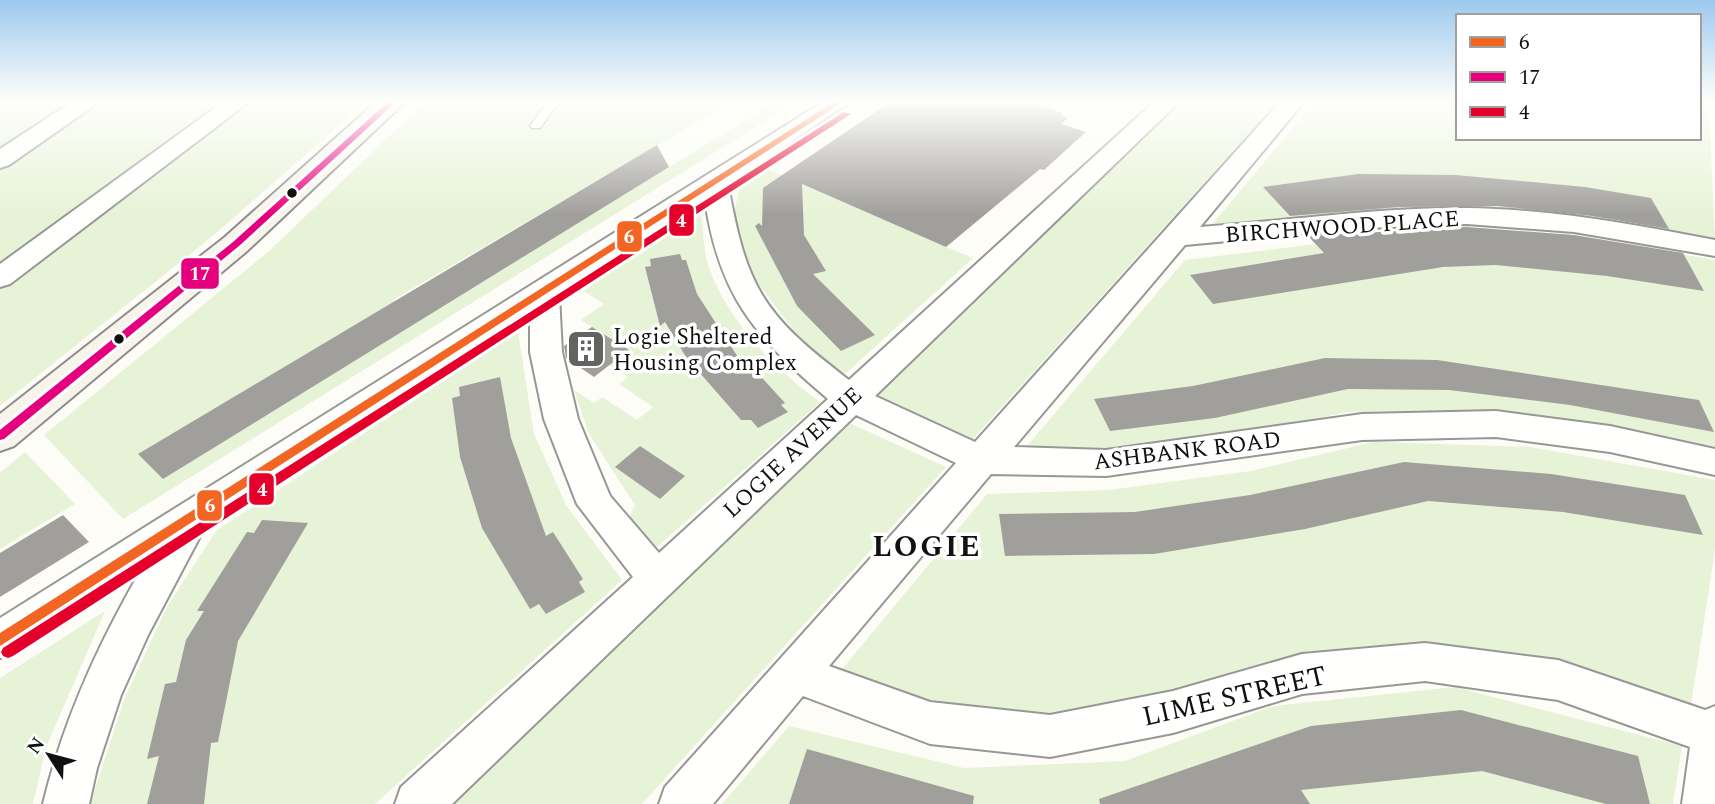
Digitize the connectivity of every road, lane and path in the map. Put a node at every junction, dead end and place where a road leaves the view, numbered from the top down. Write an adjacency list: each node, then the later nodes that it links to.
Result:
1 (31, 140): 7 (street)
2 (187, 140): 11 (street)
3 (352, 140): 14 (street)
4 (781, 140): 8 (street)
5 (1128, 140): 13 (street, LOGIE AVENUE)
6 (1261, 140): 9 (street)
7 (0, 160)
8 (715, 182): 12 (street); 13 (street, ASHBANK ROAD)
9 (1177, 237): 10 (street, BIRCHWOOD PLACE); 15 (street)
10 (1715, 248)
11 (0, 278)
12 (544, 292): 17 (street); 18 (street)
13 (849, 398): 15 (street, ASHBANK ROAD); 18 (street, LOGIE AVENUE)
14 (0, 436)
15 (982, 460): 16 (street, ASHBANK ROAD); 20 (street)
16 (1715, 462)
17 (191, 518): 19 (street); 23 (street)
18 (658, 579): 24 (street, LOGIE AVENUE)
19 (0, 640)
20 (796, 674): 22 (street, LIME STREET); 25 (street)
21 (1715, 727): 22 (street)
22 (1714, 734): 26 (street)
23 (66, 804)
24 (418, 804)
25 (681, 804)
26 (1705, 804)

